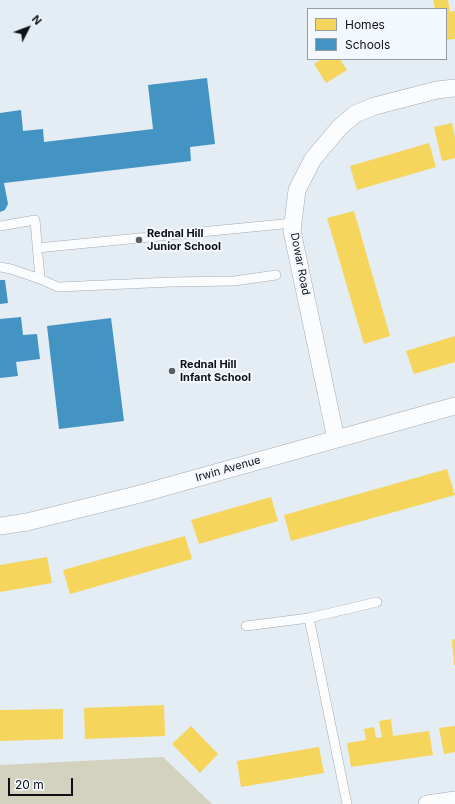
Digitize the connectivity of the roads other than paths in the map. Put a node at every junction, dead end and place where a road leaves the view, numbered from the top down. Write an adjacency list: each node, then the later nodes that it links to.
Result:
1 (455, 88): 2 (street, Dowar Road)
2 (293, 223): 4 (lane); 9 (street, Dowar Road)
3 (0, 226): 4 (lane)
4 (38, 248): 7 (lane)
5 (0, 267): 7 (lane)
6 (276, 275): 7 (lane)
7 (40, 279)
8 (455, 406): 9 (street, Irwin Avenue)
9 (336, 439): 10 (street, Irwin Avenue)
10 (0, 526)
11 (377, 602): 12 (lane)
12 (309, 618): 13 (lane); 15 (lane)
13 (246, 626)
14 (455, 800): 16 (street)
15 (347, 804)
16 (427, 804)

